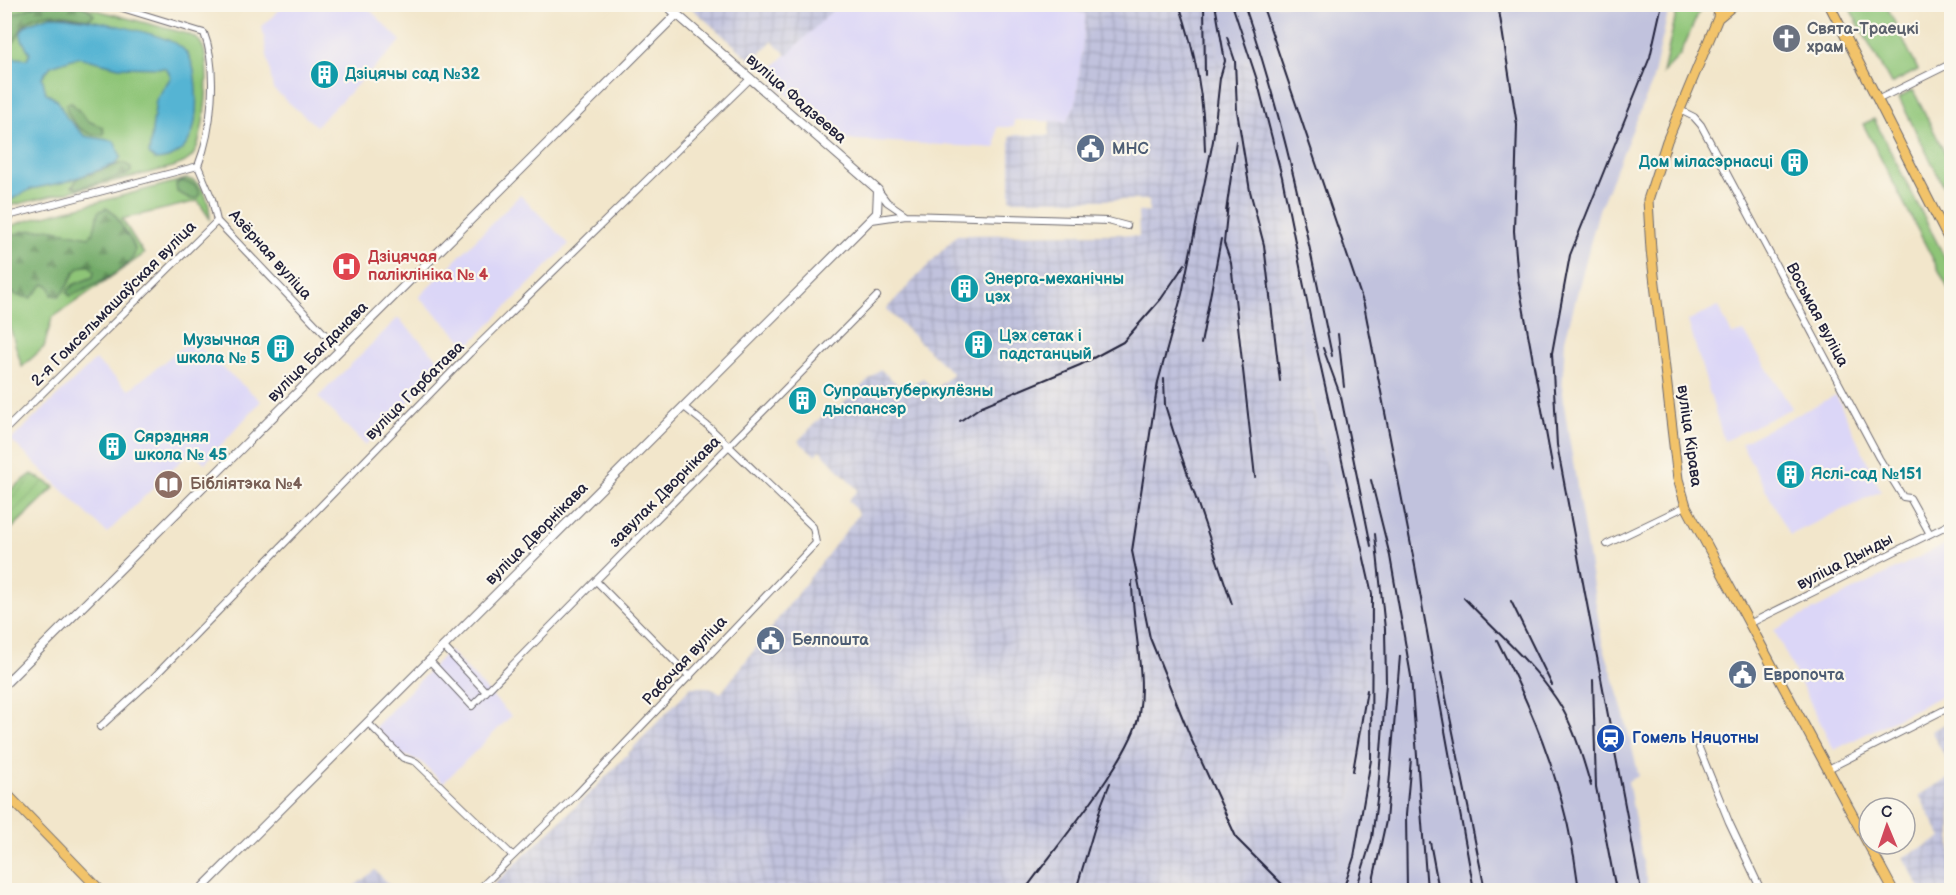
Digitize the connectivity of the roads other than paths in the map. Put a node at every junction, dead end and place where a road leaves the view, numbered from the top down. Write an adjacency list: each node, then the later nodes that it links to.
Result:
1 (109, 4): 12 (street)
2 (665, 4): 6 (street, вуліца Фадзеева)
3 (1719, 4): 7 (main road, вуліца Кірава)
4 (1735, 4): 7 (main road, вуліца Кірава)
5 (1828, 4): 10 (main road)
6 (677, 14): 9 (street, вуліца Фадзеева); 21 (street, вуліца Багданава)
7 (1718, 18): 11 (main road, вуліца Кірава)
8 (1952, 63): 10 (street)
9 (751, 78): 13 (street, вуліца Фадзеева); 38 (street, вуліца Гарбатава)
10 (1876, 100): 19 (main road)
11 (1680, 110): 25 (main road, вуліца Кірава); 27 (street, Восьмая вуліца)
12 (198, 166): 15 (street); 17 (street, Азёрная вуліца)
13 (878, 190): 14 (street, вуліца Фадзеева); 16 (street)
14 (906, 215): 16 (street); 18 (street)
15 (4, 218)
16 (872, 220): 22 (street, вуліца Дворнікава)
17 (217, 221): 21 (street, Азёрная вуліца); 23 (street, 2-я Гомсельмашаўская вуліца)
18 (1127, 226)
19 (1952, 246)
20 (877, 296): 24 (street, завулак Дворнікава)
21 (340, 350): 34 (street, вуліца Багданава)
22 (684, 407): 24 (street); 31 (street, вуліца Дворнікава)
23 (4, 431)
24 (729, 446): 29 (street, завулак Дворнікава); 33 (street, Рабочая вуліца)
25 (1686, 506): 28 (street); 30 (main road, вуліца Кірава)
26 (1952, 523): 27 (street, вуліца Дынды)
27 (1930, 534): 30 (street, вуліца Дынды)
28 (1607, 544)
29 (596, 581): 33 (street); 35 (street, завулак Дворнікава)
30 (1751, 623): 40 (main road, вуліца Кірава)
31 (443, 646): 32 (street, вуліца Дворнікава); 35 (street)
32 (429, 660): 35 (street, завулак Дворнікава); 37 (street, вуліца Дворнікава)
33 (690, 677): 42 (street, Рабочая вуліца)
34 (4, 685)
35 (486, 692)
36 (1952, 706): 40 (street)
37 (368, 723): 42 (street); 44 (street, вуліца Дворнікава)
38 (100, 727)
39 (1699, 748): 46 (street)
40 (1828, 769): 47 (main road, вуліца Кірава)
41 (4, 791): 43 (main road)
42 (513, 856): 45 (street, Рабочая вуліца)
43 (100, 891)
44 (200, 891)
45 (478, 891)
46 (1761, 891)
47 (1893, 891)

